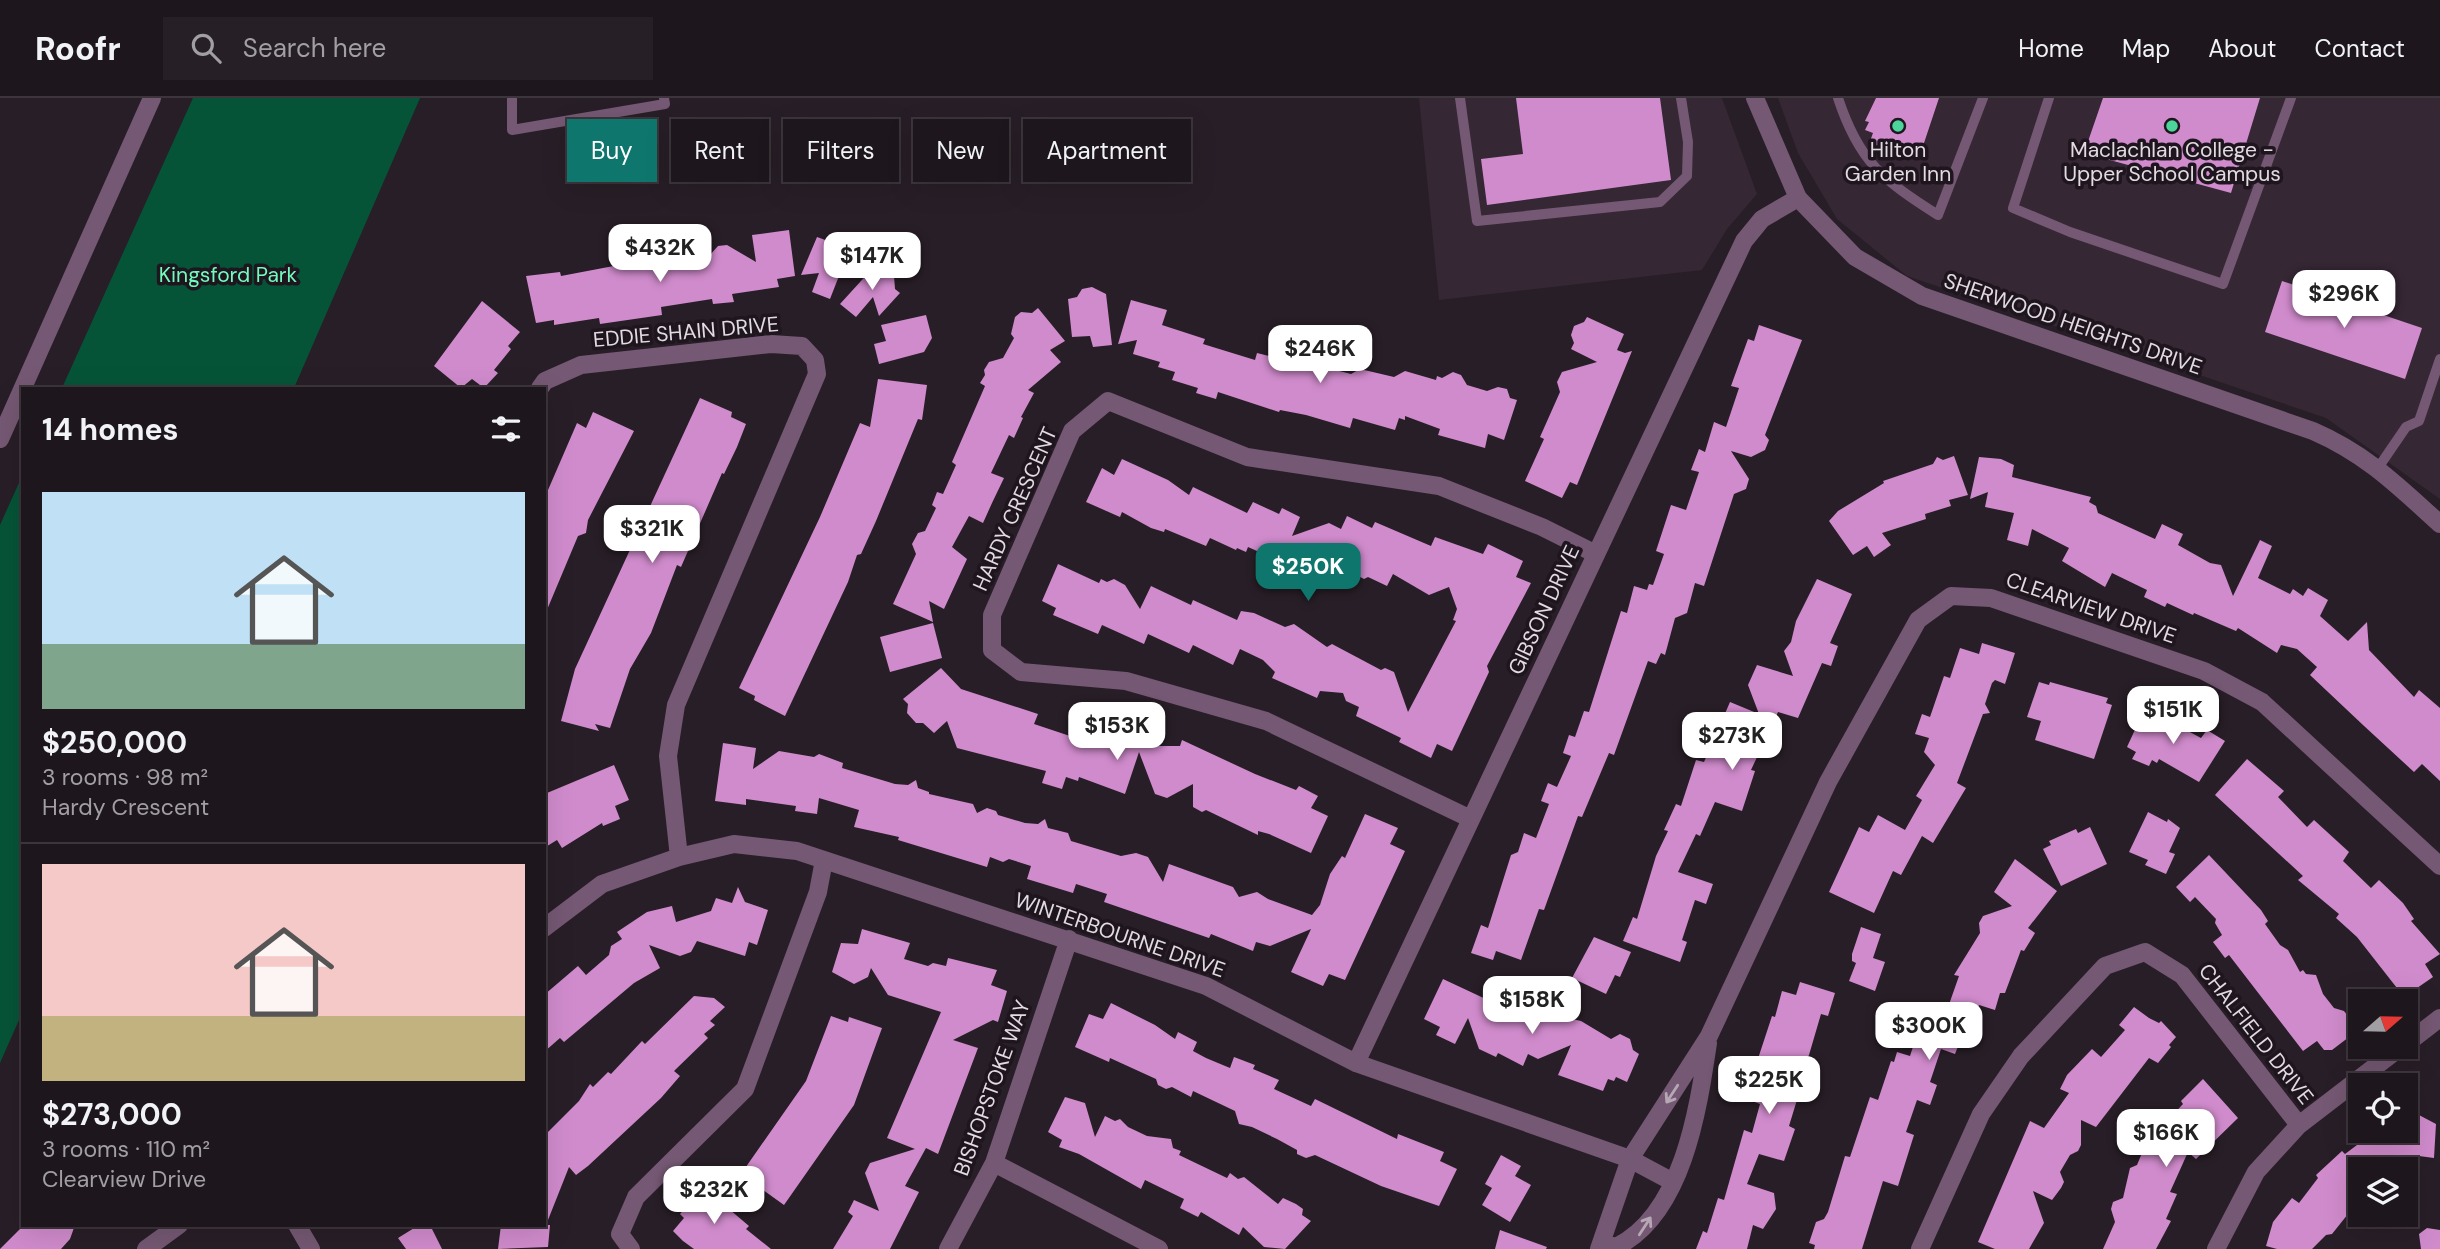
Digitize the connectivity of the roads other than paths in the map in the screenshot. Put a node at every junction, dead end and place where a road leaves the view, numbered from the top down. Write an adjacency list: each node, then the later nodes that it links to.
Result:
1 (152, 98): 13 (street)
2 (512, 98): 3 (lane)
3 (664, 98)
4 (1460, 98): 5 (lane)
5 (1681, 98)
6 (1755, 98): 11 (street, SHERWOOD HEIGHTS DRIVE)
7 (1838, 98): 8 (lane)
8 (1983, 98)
9 (2049, 98): 10 (lane)
10 (2291, 98)
11 (1798, 198): 17 (street, SHERWOOD HEIGHTS DRIVE); 19 (street, GIBSON DRIVE)
12 (2440, 359): 17 (lane)
13 (23, 387)
14 (541, 387): 21 (street, EDDIE SHAIN DRIVE)
15 (21, 392): 16 (street)
16 (0, 439)
17 (2378, 468): 18 (street, SHERWOOD HEIGHTS DRIVE)
18 (2440, 524)
19 (1596, 554): 20 (street, GIBSON DRIVE); 20 (street, HARDY CRESCENT)
20 (1471, 819): 30 (street, GIBSON DRIVE)
21 (679, 857): 22 (street, WINTERBOURNE DRIVE); 24 (street, WINTERBOURNE DRIVE)
22 (824, 860): 25 (street, WINTERBOURNE DRIVE); 40 (street)
23 (2440, 866): 28 (street, CLEARVIEW DRIVE)
24 (546, 926)
25 (1069, 939): 30 (street, WINTERBOURNE DRIVE); 33 (street, BISHOPSTOKE WAY)
26 (2440, 1018): 27 (street)
27 (2418, 1034)
28 (1709, 1036): 32 (street, CLEARVIEW DRIVE, one-way to 32); 34 (street, CLEARVIEW DRIVE)
29 (2386, 1059): 31 (street)
30 (1356, 1063): 32 (street, WINTERBOURNE DRIVE)
31 (2299, 1125): 43 (street, CHALFIELD DRIVE); 44 (street)
32 (1630, 1159): 34 (street, WINTERBOURNE DRIVE); 37 (street, CLEARVIEW DRIVE)
33 (994, 1163): 41 (street, BISHOPSTOKE WAY); 42 (street)
34 (1673, 1182): 37 (street, CLEARVIEW DRIVE, one-way to 34)
35 (175, 1227): 38 (street)
36 (298, 1227): 39 (street)
37 (1600, 1246)
38 (146, 1249)
39 (311, 1249)
40 (631, 1249)
41 (948, 1249)
42 (1159, 1249)
43 (1920, 1249)
44 (2216, 1249)

